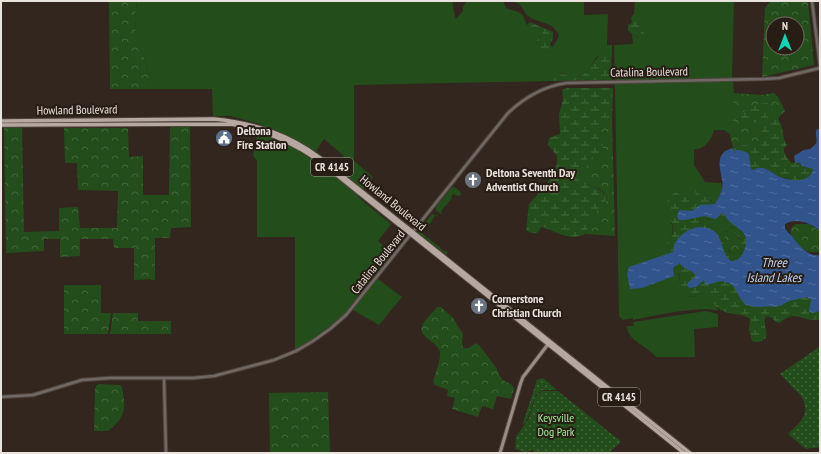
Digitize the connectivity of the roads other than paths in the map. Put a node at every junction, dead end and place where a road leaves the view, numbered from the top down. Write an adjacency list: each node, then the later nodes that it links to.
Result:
1 (812, 1): 2 (street)
2 (820, 66): 5 (street, Catalina Boulevard)
3 (1, 121): 5 (main road, Howland Boulevard / CR 4145)
4 (1, 126): 5 (main road, Howland Boulevard / CR 4145)
5 (412, 234): 6 (main road, Howland Boulevard / CR 4145); 7 (street, Catalina Boulevard)
6 (549, 343): 10 (main road); 11 (main road, Howland Boulevard / CR 4145); 12 (main road, Howland Boulevard / CR 4145)
7 (164, 378): 8 (street, Catalina Boulevard); 9 (street)
8 (1, 397)
9 (166, 453)
10 (500, 453)
11 (684, 453)
12 (690, 453)

